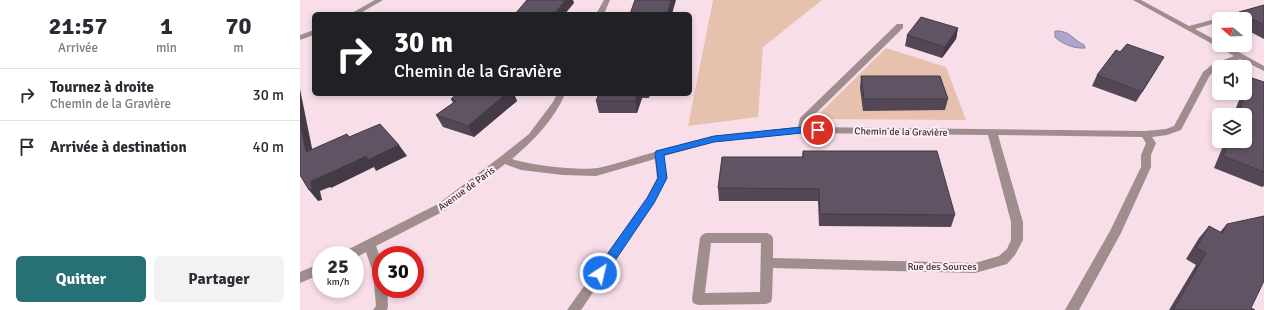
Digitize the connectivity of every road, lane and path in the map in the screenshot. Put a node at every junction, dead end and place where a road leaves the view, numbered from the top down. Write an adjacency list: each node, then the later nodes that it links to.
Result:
1 (380, 0): 5 (street)
2 (607, 0): 6 (street)
3 (1136, 0): 10 (street)
4 (1264, 8): 7 (street)
5 (358, 12)
6 (601, 12)
7 (1249, 12)
8 (1212, 22): 10 (street)
9 (900, 26): 18 (street)
10 (1189, 28): 13 (street)
11 (312, 33): 12 (street)
12 (300, 38)
13 (1212, 41)
14 (1232, 52): 15 (street)
15 (1240, 56): 16 (street); 20 (street, Chemin de la Gravière)
16 (1264, 69)
17 (561, 96): 22 (street, Avenue de Paris)
18 (802, 130): 19 (street, Chemin de la Gravière); 21 (street, Chemin de la Gravière)
19 (992, 132): 20 (street, Chemin de la Gravière); 25 (street, Rue des Sources)
20 (1145, 134): 30 (street)
21 (659, 153): 22 (street, Chemin de la Gravière); 29 (street)
22 (504, 160): 23 (street, Avenue de Paris)
23 (370, 245): 24 (street, Avenue de Paris); 28 (street)
24 (364, 248)
25 (767, 263): 25 (street)
26 (312, 272): 27 (street)
27 (300, 278)
28 (380, 310)
29 (574, 310)
30 (1072, 310)

